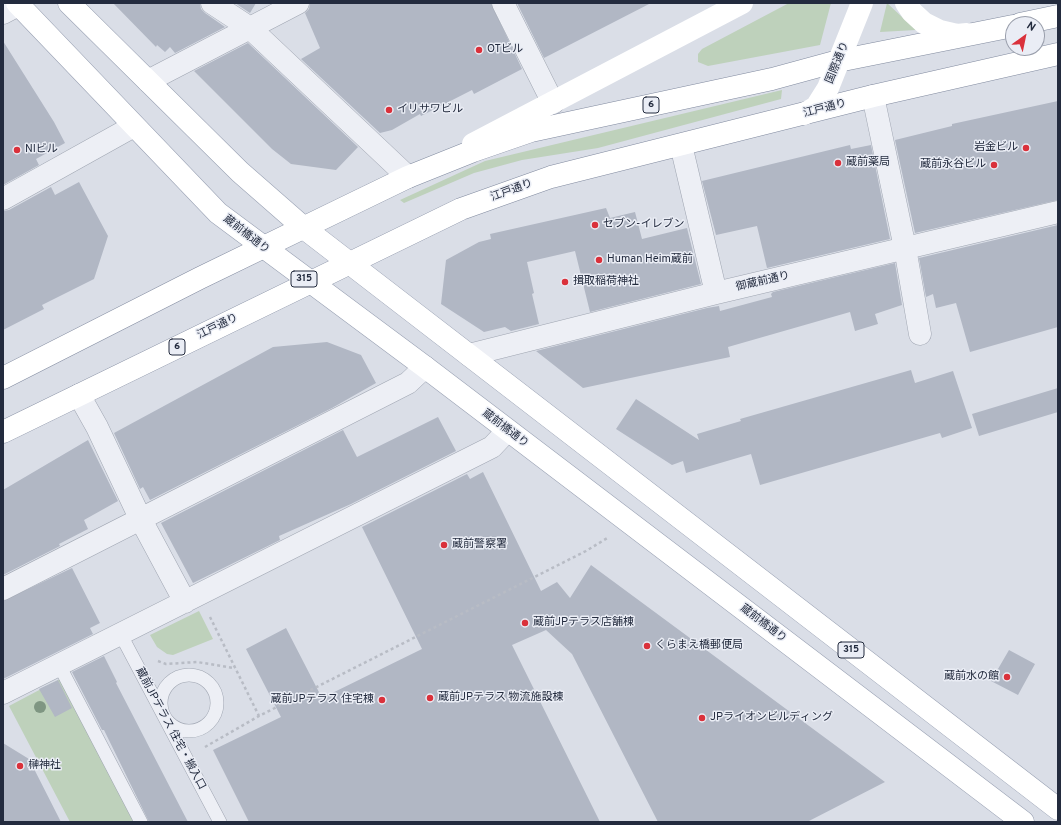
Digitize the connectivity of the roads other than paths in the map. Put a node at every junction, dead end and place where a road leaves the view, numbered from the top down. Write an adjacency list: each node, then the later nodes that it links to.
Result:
1 (69, 3): 16 (main road, 315)
2 (212, 3): 11 (street)
3 (298, 3): 11 (street)
4 (503, 3): 18 (street)
5 (742, 3): 18 (main road)
6 (862, 3): 15 (main road, 国際通り)
7 (906, 3): 13 (main road)
8 (13, 7): 20 (main road, 蔵前橋通り / 315)
9 (1058, 16): 10 (main road)
10 (1045, 19)
11 (250, 28): 16 (street); 22 (street)
12 (1005, 28): 13 (main road, 6)
13 (975, 34): 15 (main road, 6)
14 (1058, 54): 17 (main road, 江戸通り / 6)
15 (838, 61): 19 (main road, 国際通り); 22 (main road, 6)
16 (148, 82): 25 (main road, 315)
17 (873, 96): 19 (main road, 江戸通り / 6); 27 (street)
18 (553, 102): 22 (main road)
19 (804, 114): 21 (main road, 江戸通り / 6)
20 (134, 126): 23 (street); 26 (main road, 蔵前橋通り / 315)
21 (681, 145): 28 (main road, 江戸通り / 6); 30 (street)
22 (408, 177): 25 (main road, 6)
23 (3, 199)
24 (1058, 212): 27 (street, 御蔵前通り)
25 (304, 228): 26 (main road, 6); 28 (main road, 315)
26 (263, 248): 29 (main road, 蔵前橋通り / 315); 34 (main road, 6)
27 (905, 248): 30 (street, 御蔵前通り); 31 (street)
28 (350, 263): 29 (main road, 江戸通り / 6); 32 (main road, 315)
29 (309, 283): 33 (main road, 蔵前橋通り / 315); 35 (main road, 江戸通り / 6)
30 (716, 293): 32 (street, 御蔵前通り)
31 (920, 334)
32 (469, 355): 49 (main road, 315)
33 (424, 367): 36 (main road, 蔵前橋通り / 315); 38 (street)
34 (3, 378)
35 (78, 395): 37 (main road, 江戸通り / 6); 38 (street)
36 (507, 431): 40 (street); 52 (main road, 蔵前橋通り / 315)
37 (3, 432)
38 (140, 518): 39 (street); 40 (street)
39 (3, 590)
40 (192, 599): 41 (street)
41 (128, 631): 42 (street); 43 (lane, 蔵前JPテラス 住宅・搬入口)
42 (59, 665): 45 (street); 50 (lane)
43 (143, 677): 44 (lane); 46 (lane, 蔵前JPテラス 住宅・搬入口)
44 (177, 678): 46 (lane); 47 (lane)
45 (3, 693)
46 (165, 718): 47 (lane); 48 (lane, 蔵前JPテラス 住宅・搬入口)
47 (205, 726): 48 (lane)
48 (178, 742): 51 (lane, 蔵前JPテラス 住宅・搬入口)
49 (1058, 809)
50 (141, 822)
51 (220, 822)
52 (1023, 822)

